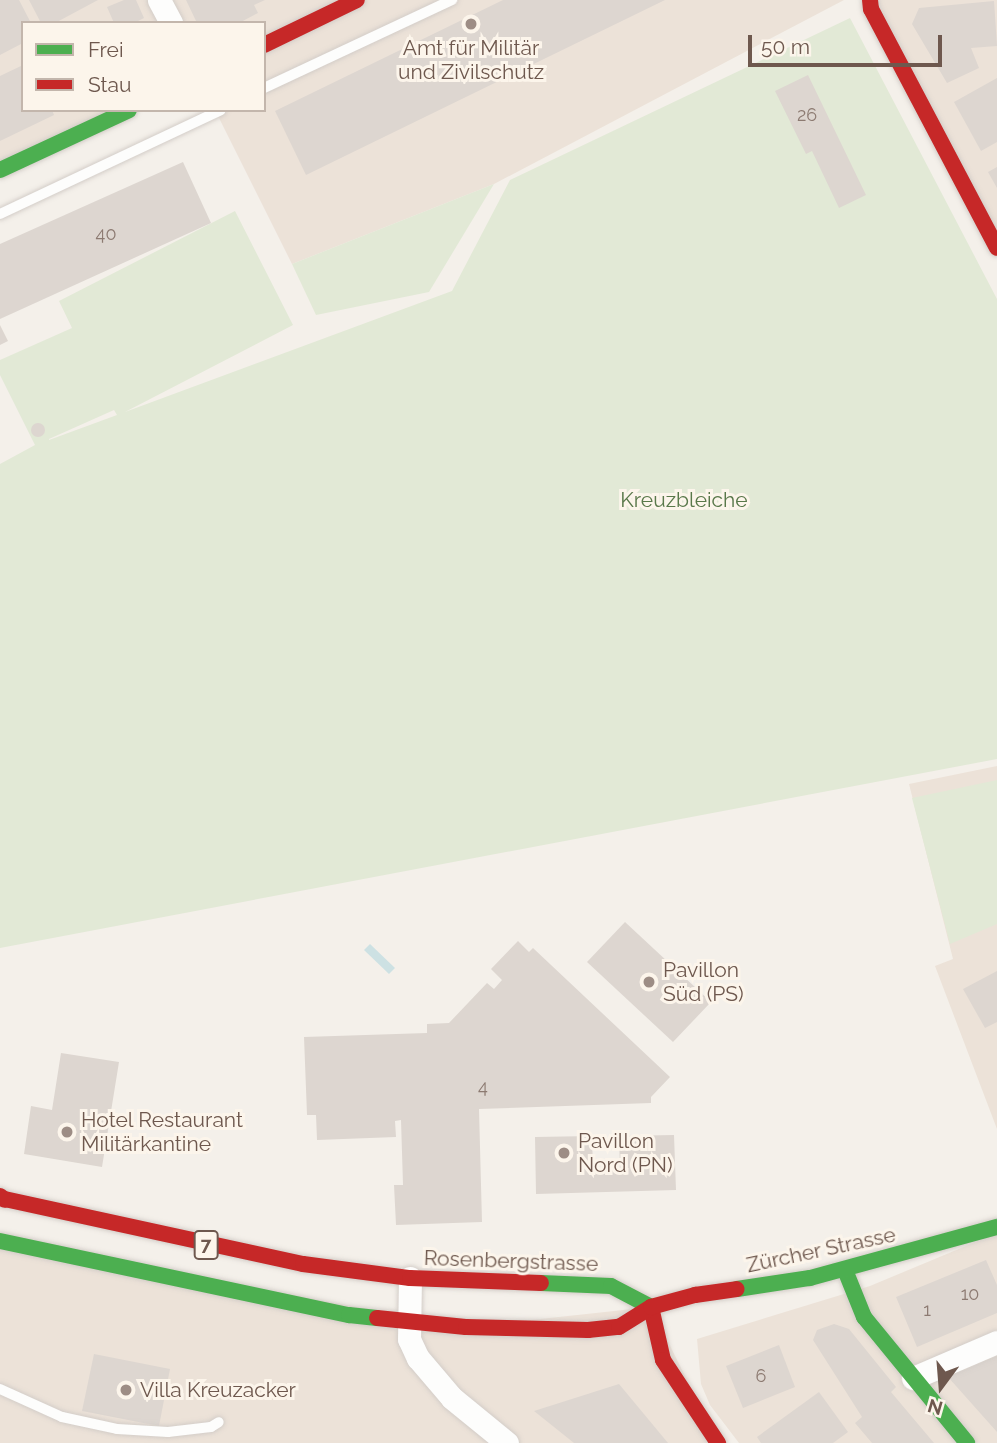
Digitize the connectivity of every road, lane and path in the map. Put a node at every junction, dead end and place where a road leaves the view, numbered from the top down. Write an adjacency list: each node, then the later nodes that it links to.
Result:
1 (159, 0): 5 (street)
2 (357, 0): 6 (main road)
3 (452, 0): 7 (lane)
4 (870, 0): 12 (main road)
5 (170, 21)
6 (266, 44)
7 (266, 87)
8 (125, 112): 10 (main road)
9 (217, 112): 11 (lane)
10 (0, 170)
11 (0, 214)
12 (997, 248)
13 (2, 1198): 17 (main road, Rosenbergstrasse / 7)
14 (997, 1227): 16 (main road, Zürcher Strasse / 7)
15 (0, 1241): 19 (main road, 7)
16 (845, 1270): 18 (main road, Zürcher Strasse / 7); 21 (main road)
17 (410, 1278): 18 (main road, Rosenbergstrasse / 7); 19 (street)
18 (651, 1307): 19 (main road, 7); 25 (main road)
19 (409, 1322): 24 (street)
20 (997, 1342): 21 (street)
21 (913, 1378): 26 (main road)
22 (0, 1389): 23 (lane)
23 (219, 1422)
24 (507, 1443)
25 (718, 1443)
26 (967, 1443)

